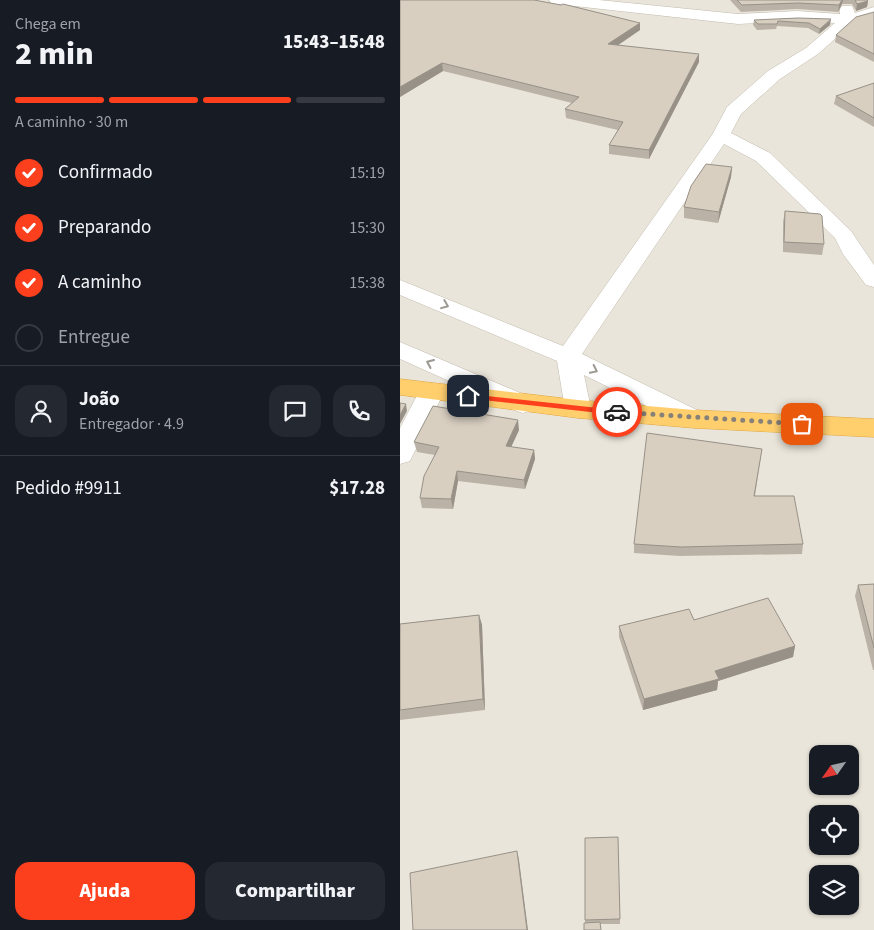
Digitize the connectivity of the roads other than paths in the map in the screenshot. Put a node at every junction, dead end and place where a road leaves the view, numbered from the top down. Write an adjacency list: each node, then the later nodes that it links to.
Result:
1 (556, 0): 5 (street)
2 (775, 0): 5 (street)
3 (848, 10): 4 (street); 5 (street); 6 (street)
4 (874, 12)
5 (797, 16)
6 (721, 135): 7 (street); 10 (street)
7 (874, 280)
8 (400, 287): 10 (street, one-way to 10)
9 (400, 350): 13 (street, one-way to 9)
10 (568, 357): 14 (street); 15 (street, one-way to 15)
11 (400, 387): 12 (highway)
12 (431, 392): 13 (highway); 17 (street)
13 (523, 404): 14 (highway)
14 (578, 409): 15 (highway)
15 (694, 418): 16 (highway)
16 (874, 428)
17 (400, 454)

